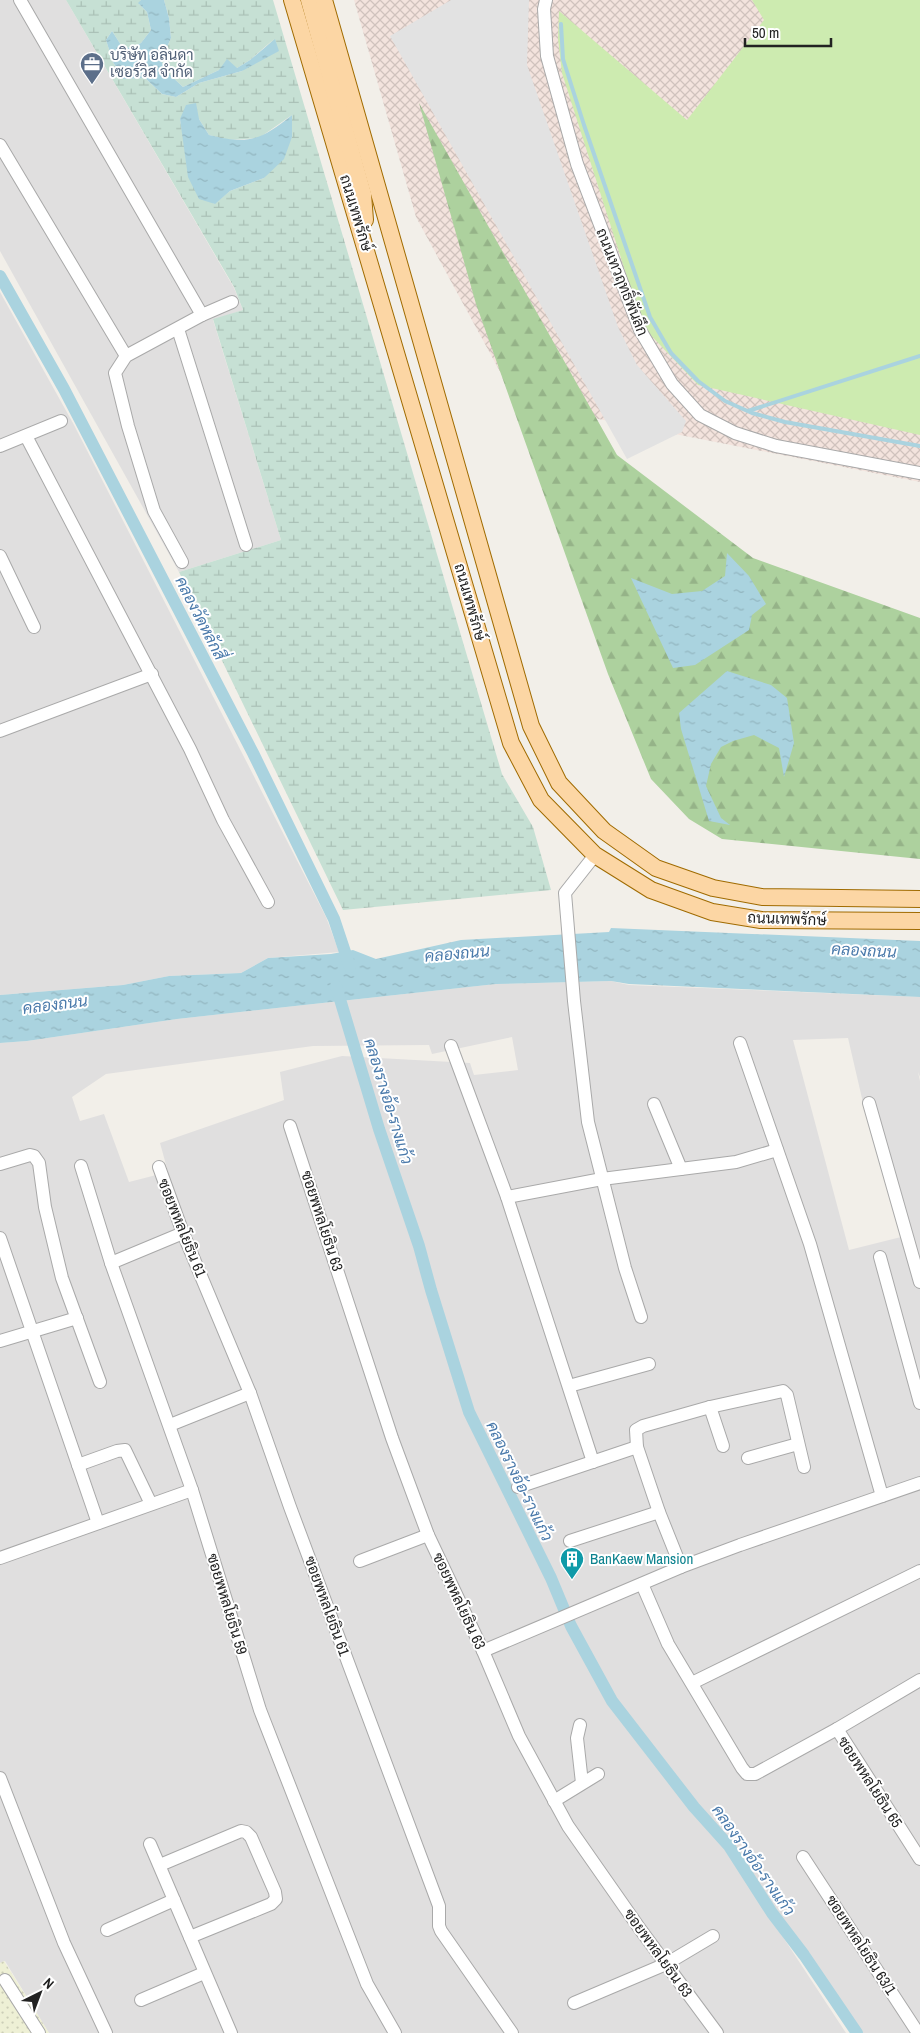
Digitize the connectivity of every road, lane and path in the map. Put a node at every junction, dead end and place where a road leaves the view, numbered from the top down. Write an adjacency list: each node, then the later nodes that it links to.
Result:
1 (20, 0): 9 (street)
2 (292, 0): 7 (main road, ถนนเทพรักษ์)
3 (310, 0): 7 (main road)
4 (324, 0): 23 (main road, ถนนเทพรักษ์)
5 (546, 0): 15 (street, ถนนเทวฤทธิ์พันลึก)
6 (0, 145): 11 (street)
7 (367, 252): 22 (main road, ถนนเทพรักษ์)
8 (232, 302): 9 (street)
9 (202, 315): 10 (street)
10 (178, 329): 11 (street); 16 (street)
11 (126, 356): 18 (street)
12 (61, 420): 13 (street)
13 (26, 436): 14 (street); 20 (street)
14 (0, 446)
15 (920, 473)
16 (246, 545)
17 (0, 556): 19 (street)
18 (182, 562)
19 (34, 628)
20 (152, 674): 21 (street); 24 (street)
21 (0, 731)
22 (595, 855): 25 (main road, ถนนเทพรักษ์); 36 (street)
23 (920, 899)
24 (268, 902)
25 (920, 921)
26 (740, 1042): 31 (street)
27 (451, 1046): 37 (street)
28 (869, 1103): 42 (street)
29 (654, 1104): 35 (street)
30 (290, 1126): 68 (street, ซอยพหลโยธิน 63)
31 (777, 1150): 35 (street); 64 (street)
32 (0, 1164): 44 (street)
33 (81, 1166): 41 (street, ซอยพหลโยธิน 59)
34 (159, 1167): 38 (street, ซอยพหลโยธิน 61)
35 (681, 1169): 36 (street)
36 (602, 1179): 37 (street); 43 (street)
37 (507, 1197): 49 (street)
38 (184, 1233): 41 (street); 50 (street, ซอยพหลโยธิน 61)
39 (0, 1238): 45 (street)
40 (880, 1257): 51 (street)
41 (111, 1263): 53 (street, ซอยพหลโยธิน 59)
42 (920, 1282)
43 (641, 1317)
44 (77, 1318): 45 (street); 48 (street)
45 (32, 1332): 46 (street); 59 (street)
46 (0, 1340)
47 (649, 1364): 49 (street)
48 (100, 1382)
49 (569, 1386): 58 (street)
50 (250, 1393): 53 (street); 102 (street, ซอยพหลโยธิน 61)
51 (920, 1403)
52 (710, 1407): 54 (street); 55 (street); 56 (street)
53 (170, 1425): 63 (street, ซอยพหลโยธิน 59)
54 (798, 1444): 57 (street); 60 (street)
55 (723, 1446)
56 (637, 1447): 58 (street); 66 (street)
57 (748, 1458)
58 (593, 1462): 62 (street)
59 (78, 1464): 65 (street); 67 (street)
60 (804, 1467)
61 (920, 1483): 64 (street)
62 (518, 1488)
63 (192, 1490): 65 (street); 101 (street, ซอยพหลโยธิน 59)
64 (882, 1496): 72 (street)
65 (151, 1504): 67 (street)
66 (659, 1512): 69 (street); 72 (street)
67 (98, 1523): 70 (street)
68 (428, 1535): 71 (street); 75 (street, ซอยพหลโยธิน 63)
69 (570, 1542)
70 (0, 1558)
71 (360, 1561)
72 (681, 1567): 74 (street)
73 (920, 1571): 77 (street)
74 (642, 1584): 75 (street); 77 (street)
75 (483, 1651): 84 (street, ซอยพหลโยธิน 63)
76 (920, 1680): 79 (street)
77 (692, 1683): 79 (street)
78 (580, 1725): 82 (street)
79 (837, 1729): 87 (street, ซอยพหลโยธิน 65)
80 (598, 1774): 82 (street)
81 (0, 1778): 83 (street)
82 (582, 1783): 84 (street)
83 (3, 1795): 99 (street)
84 (554, 1801): 93 (street, ซอยพหลโยธิน 63)
85 (150, 1844): 88 (street)
86 (803, 1857): 104 (street, ซอยพหลโยธิน 63/1)
87 (920, 1859)
88 (160, 1865): 89 (street); 92 (street)
89 (174, 1900): 90 (street); 92 (street)
90 (107, 1930)
91 (713, 1936): 93 (street)
92 (190, 1937): 94 (street)
93 (666, 1964): 97 (street); 103 (street, ซอยพหลโยธิน 63)
94 (204, 1973): 96 (street); 100 (street)
95 (5, 1980): 98 (street)
96 (141, 2000)
97 (574, 2003)
98 (39, 2033)
99 (106, 2033)
100 (231, 2033)
101 (395, 2033)
102 (512, 2033)
103 (717, 2033)
104 (918, 2033)

